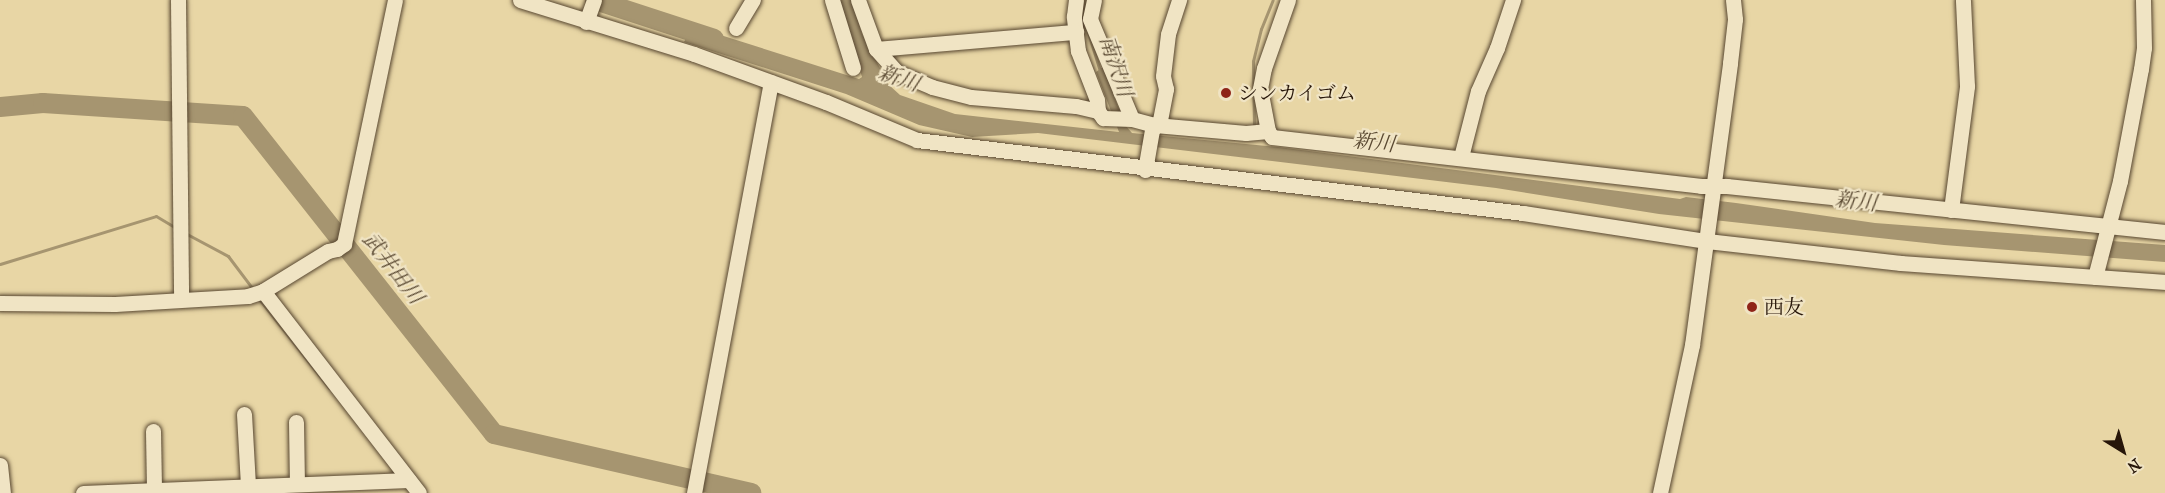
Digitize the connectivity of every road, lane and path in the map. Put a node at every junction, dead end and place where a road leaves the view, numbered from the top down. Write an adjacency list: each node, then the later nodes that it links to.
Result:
1 (178, 0): 35 (street)
2 (394, 0): 34 (street)
3 (520, 0): 15 (street)
4 (753, 0): 16 (street)
5 (832, 0): 19 (street)
6 (858, 0): 18 (street)
7 (1076, 0): 17 (street)
8 (1094, 0): 22 (street)
9 (1179, 0): 23 (street)
10 (1288, 0): 24 (street)
11 (1513, 0): 25 (street)
12 (1733, 0): 27 (street)
13 (1963, 0): 28 (street)
14 (2143, 0): 29 (street)
15 (590, 10): 20 (street)
16 (736, 28)
17 (1076, 32): 18 (street); 21 (street)
18 (876, 49): 21 (street)
19 (853, 68)
20 (771, 82): 26 (street); 44 (street)
21 (1098, 111): 22 (street)
22 (1132, 119): 23 (street)
23 (1154, 128): 24 (street); 26 (street)
24 (1268, 131): 25 (street)
25 (1461, 157): 27 (street)
26 (1146, 164): 31 (street)
27 (1714, 189): 28 (street); 31 (street)
28 (1951, 210): 29 (street)
29 (2106, 229): 30 (street); 32 (street)
30 (2165, 232)
31 (1708, 234): 32 (street); 49 (street)
32 (2096, 271): 33 (street)
33 (2165, 282)
34 (263, 291): 35 (street); 41 (street)
35 (181, 299): 36 (street)
36 (0, 303)
37 (244, 414): 43 (street)
38 (296, 422): 42 (street)
39 (153, 431): 45 (street)
40 (0, 465): 46 (street)
41 (409, 480): 42 (street); 48 (street)
42 (297, 484): 43 (street)
43 (248, 486): 45 (street)
44 (695, 486)
45 (154, 490): 47 (street)
46 (3, 493)
47 (83, 493)
48 (419, 493)
49 (1660, 493)

